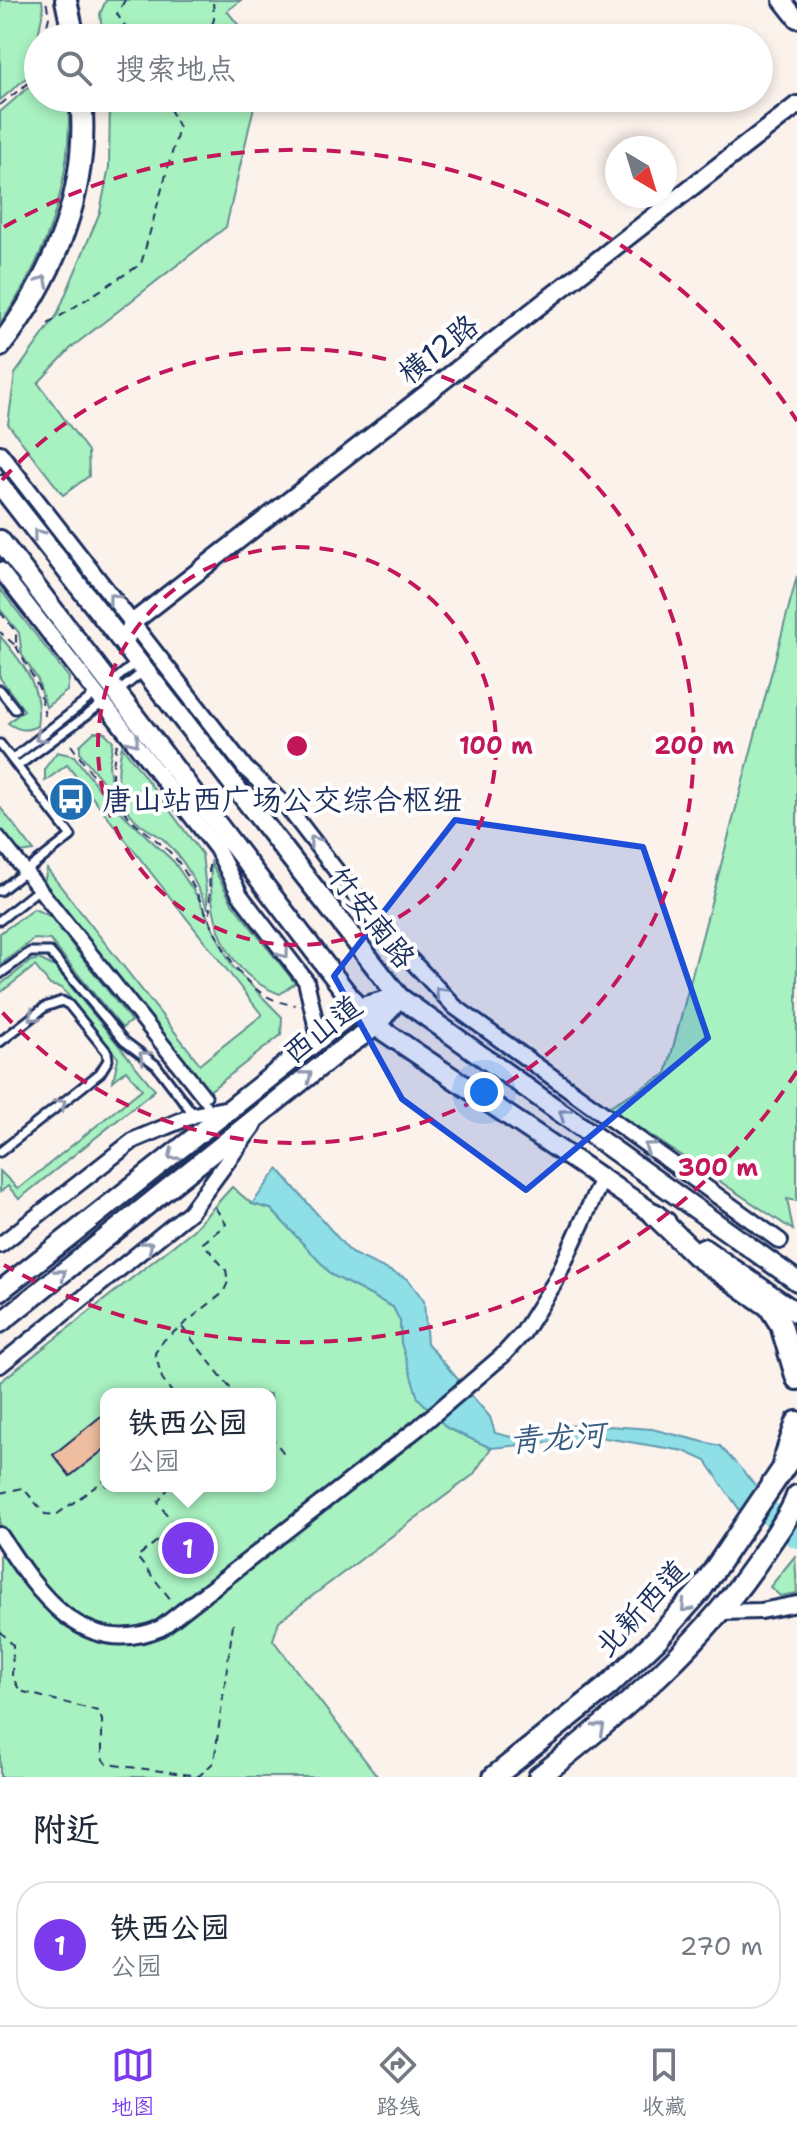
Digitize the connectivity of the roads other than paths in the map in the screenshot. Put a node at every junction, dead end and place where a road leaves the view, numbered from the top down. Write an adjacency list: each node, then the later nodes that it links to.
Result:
1 (66, 0): 4 (main road)
2 (782, 0): 3 (street)
3 (797, 19)
4 (71, 24)
5 (797, 105): 12 (street, 横12路)
6 (81, 112): 7 (main road, one-way to 6)
7 (0, 346)
8 (0, 453): 12 (street, one-way to 8)
9 (0, 485): 13 (main road, 竹安南路, one-way to 9)
10 (0, 540): 14 (main road)
11 (0, 570): 17 (street)
12 (132, 623): 13 (street); 43 (street, one-way to 12)
13 (124, 645): 14 (main road); 15 (main road, 竹安南路)
14 (99, 666): 17 (main road)
15 (146, 673): 17 (lane); 18 (main road); 30 (main road, 竹安南路)
16 (0, 690): 19 (lane)
17 (108, 692): 18 (main road); 21 (lane, one-way to 21); 22 (lane); 33 (street, one-way to 33)
18 (130, 706): 31 (main road)
19 (15, 709)
20 (0, 744): 21 (lane)
21 (12, 759): 22 (lane)
22 (18, 766): 25 (lane)
23 (0, 835): 25 (lane)
24 (0, 844): 25 (lane)
25 (25, 872): 26 (lane); 27 (lane)
26 (39, 890): 28 (lane); 35 (lane); 35 (lane)
27 (0, 891)
28 (0, 920)
29 (0, 974): 38 (lane, one-way to 29)
30 (399, 997): 31 (main road, 西山道); 32 (main road, 西山道); 42 (main road, 竹安南路, one-way to 30)
31 (358, 1008): 32 (main road); 33 (main road, 西山道)
32 (376, 1026): 37 (main road, 西山道, one-way to 32); 40 (main road)
33 (319, 1038): 36 (main road, 西山道)
34 (0, 1042): 39 (lane, one-way to 34)
35 (209, 1103): 36 (street); 38 (street)
36 (234, 1107): 47 (main road, 西山道, one-way to 47)
37 (266, 1109): 49 (main road, 西山道, one-way to 37); 50 (street, one-way to 37)
38 (194, 1115): 44 (street)
39 (0, 1152)
40 (601, 1181): 41 (main road); 56 (street)
41 (654, 1214): 48 (main road); 51 (main road)
42 (741, 1240): 45 (main road); 46 (main road, 竹安南路)
43 (780, 1241)
44 (0, 1245)
45 (797, 1264)
46 (797, 1281)
47 (0, 1291)
48 (797, 1313)
49 (0, 1323)
50 (0, 1365)
51 (797, 1379)
52 (797, 1422): 54 (main road)
53 (797, 1448): 54 (main road, 北新西道)
54 (777, 1479): 59 (main road, 北新西道, one-way to 59)
55 (796, 1501): 58 (main road, 北新西道)
56 (0, 1535)
57 (797, 1604): 58 (street)
58 (720, 1612): 60 (main road, 北新西道, one-way to 58)
59 (494, 1777)
60 (539, 1777)

